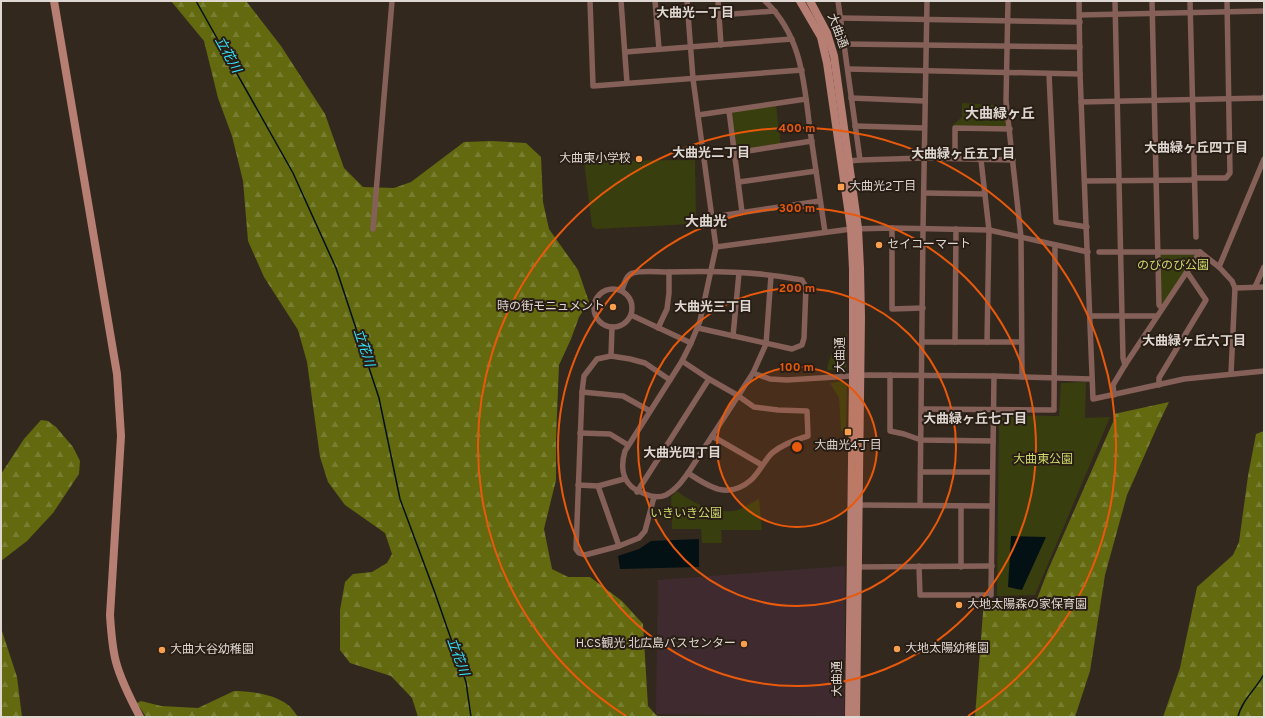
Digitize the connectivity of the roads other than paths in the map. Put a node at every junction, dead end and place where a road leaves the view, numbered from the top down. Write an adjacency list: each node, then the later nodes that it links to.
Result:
1 (54, 1): 171 (street)
2 (392, 1): 85 (street)
3 (590, 1): 47 (street)
4 (621, 1): 39 (street)
5 (655, 1): 38 (street)
6 (687, 1): 35 (street)
7 (718, 1): 25 (street)
8 (765, 1): 19 (street)
9 (800, 1): 83 (street, 大曲通)
10 (810, 1): 70 (street, 大曲通)
11 (838, 1): 27 (street)
12 (927, 1): 28 (street)
13 (1008, 1): 29 (street)
14 (1079, 1): 26 (street)
15 (1115, 1): 24 (street)
16 (1152, 1): 23 (street)
17 (1190, 1): 22 (street)
18 (1228, 1): 20 (street)
19 (775, 11): 25 (street); 31 (street)
20 (1228, 11): 21 (street); 22 (street); 51 (street)
21 (1264, 11)
22 (1190, 12): 23 (street); 54 (street)
23 (1152, 13): 24 (street); 53 (street)
24 (1116, 14): 26 (street); 56 (street)
25 (719, 15): 33 (street)
26 (1080, 15): 30 (street)
27 (840, 18): 28 (street); 32 (street)
28 (927, 20): 29 (street); 34 (street)
29 (1008, 21): 30 (street); 36 (street)
30 (1080, 22): 37 (street)
31 (792, 40): 33 (street); 41 (street)
32 (844, 44): 34 (street); 40 (street)
33 (721, 45): 35 (street)
34 (926, 45): 36 (street); 42 (street)
35 (691, 47): 38 (street); 46 (street)
36 (1007, 47): 37 (street); 43 (street)
37 (1080, 47): 45 (street)
38 (659, 49): 39 (street)
39 (625, 52): 47 (street)
40 (848, 69): 42 (street); 49 (street)
41 (802, 70): 46 (street); 50 (street)
42 (926, 71): 43 (street); 52 (street)
43 (1006, 73): 44 (street); 61 (street)
44 (1049, 74): 45 (street); 82 (street)
45 (1080, 74): 55 (street)
46 (693, 79): 47 (street); 58 (street)
47 (627, 83)
48 (1264, 97): 51 (street)
49 (851, 98): 52 (street); 59 (street)
50 (806, 99): 57 (street); 62 (street)
51 (1230, 99): 54 (street); 72 (street)
52 (925, 100): 60 (street)
53 (1154, 100): 54 (street); 56 (street); 73 (street)
54 (1192, 100): 72 (street)
55 (1081, 102): 56 (street); 74 (street)
56 (1117, 102): 75 (street)
57 (729, 111): 58 (street); 63 (street)
58 (698, 115): 81 (street)
59 (855, 126): 60 (street); 67 (street)
60 (924, 128): 64 (street)
61 (1010, 129): 65 (street); 69 (street)
62 (812, 141): 63 (street); 71 (street)
63 (735, 153): 76 (street)
64 (924, 158): 65 (street); 67 (street); 77 (street)
65 (955, 159): 68 (street)
66 (1264, 159): 99 (street)
67 (860, 160): 70 (street)
68 (981, 160): 69 (street); 78 (street)
69 (1013, 160): 91 (street)
70 (849, 162): 83 (street, 大曲通)
71 (816, 171): 76 (street); 79 (street)
72 (1194, 179): 73 (street); 90 (street)
73 (1156, 180): 75 (street); 94 (street)
74 (1085, 181): 75 (street); 82 (street)
75 (1118, 181): 97 (street)
76 (739, 182): 80 (street)
77 (924, 193): 78 (street); 86 (street)
78 (985, 194): 88 (street)
79 (820, 201): 80 (street); 89 (street)
80 (742, 212): 81 (street)
81 (712, 217): 93 (street)
82 (1087, 227): 95 (street)
83 (854, 228): 84 (street); 89 (street); 132 (street, 大曲通)
84 (892, 228): 86 (street); 110 (street)
85 (373, 229)
86 (923, 229): 87 (street); 110 (street)
87 (956, 229): 88 (street); 121 (street)
88 (989, 230): 91 (street); 122 (street)
89 (825, 232): 93 (street)
90 (1196, 237)
91 (1021, 238): 92 (street); 123 (street)
92 (1055, 245): 95 (street); 137 (street)
93 (716, 247): 101 (street)
94 (1158, 251): 97 (street); 98 (street); 111 (street)
95 (1088, 252): 113 (street)
96 (1099, 252): 97 (street)
97 (1120, 252): 114 (street)
98 (1200, 252): 99 (street); 103 (street)
99 (1219, 267): 108 (street)
100 (1264, 268): 106 (street)
101 (712, 271): 102 (street); 104 (street); 118 (street)
102 (669, 272): 109 (street); 117 (street)
103 (1186, 272): 111 (street); 141 (street)
104 (740, 273): 105 (street); 119 (street)
105 (771, 276): 125 (street); 125 (street)
106 (1255, 287): 107 (street); 108 (street)
107 (1264, 287)
108 (1235, 288): 131 (street)
109 (622, 290): 112 (street); 116 (street)
110 (922, 308): 120 (street)
111 (1162, 308): 115 (street)
112 (631, 315): 116 (street); 117 (street)
113 (1090, 316): 114 (street); 139 (street)
114 (1122, 316): 115 (street); 128 (street)
115 (1157, 316): 128 (street)
116 (612, 327): 126 (street)
117 (658, 328): 124 (street)
118 (698, 328): 119 (street); 124 (street)
119 (734, 336): 125 (street)
120 (922, 342): 121 (street); 134 (street)
121 (955, 342): 122 (street)
122 (988, 342): 123 (street)
123 (1021, 342): 136 (street)
124 (691, 343): 127 (street)
125 (766, 344): 130 (street)
126 (611, 356): 140 (street); 142 (street)
127 (682, 361): 138 (street); 140 (street)
128 (1126, 365): 144 (street)
129 (1264, 371): 131 (street)
130 (753, 372): 132 (street); 143 (street)
131 (1231, 374): 141 (street)
132 (857, 375): 133 (street); 162 (street, 大曲通)
133 (890, 375): 134 (street); 150 (street)
134 (922, 376): 135 (street); 145 (street)
135 (994, 376): 136 (street); 146 (street)
136 (1022, 377): 137 (street)
137 (1055, 378): 139 (street); 146 (street)
138 (709, 379): 143 (street); 160 (street)
139 (1091, 379): 144 (street)
140 (670, 380): 147 (street)
141 (1159, 385): 144 (street)
142 (582, 392): 147 (street); 148 (street)
143 (737, 395): 149 (street); 153 (street)
144 (1114, 395)
145 (922, 409): 146 (street); 150 (street)
146 (994, 409): 151 (street)
147 (650, 411): 152 (street)
148 (580, 433): 152 (street); 158 (street)
149 (712, 436): 153 (street); 156 (street)
150 (921, 440): 151 (street); 154 (street)
151 (993, 441): 155 (street)
152 (628, 445): 157 (street)
153 (762, 465): 156 (street)
154 (921, 472): 155 (street); 163 (street)
155 (992, 472): 165 (street)
156 (688, 473): 161 (street)
157 (624, 479): 159 (street); 160 (street)
158 (578, 485): 159 (street); 166 (street)
159 (598, 486): 166 (street)
160 (637, 492): 161 (street)
161 (654, 497): 166 (street)
162 (855, 505): 163 (street); 169 (street, 大曲通)
163 (920, 505): 164 (street)
164 (961, 506): 165 (street); 170 (street)
165 (992, 506): 168 (street)
166 (619, 546)
167 (919, 566): 168 (street); 169 (street); 170 (street)
168 (992, 566): 170 (street)
169 (854, 567): 172 (street, 大曲通); 173 (street, 大曲通)
170 (960, 567)
171 (140, 717)
172 (849, 717)
173 (856, 717)

